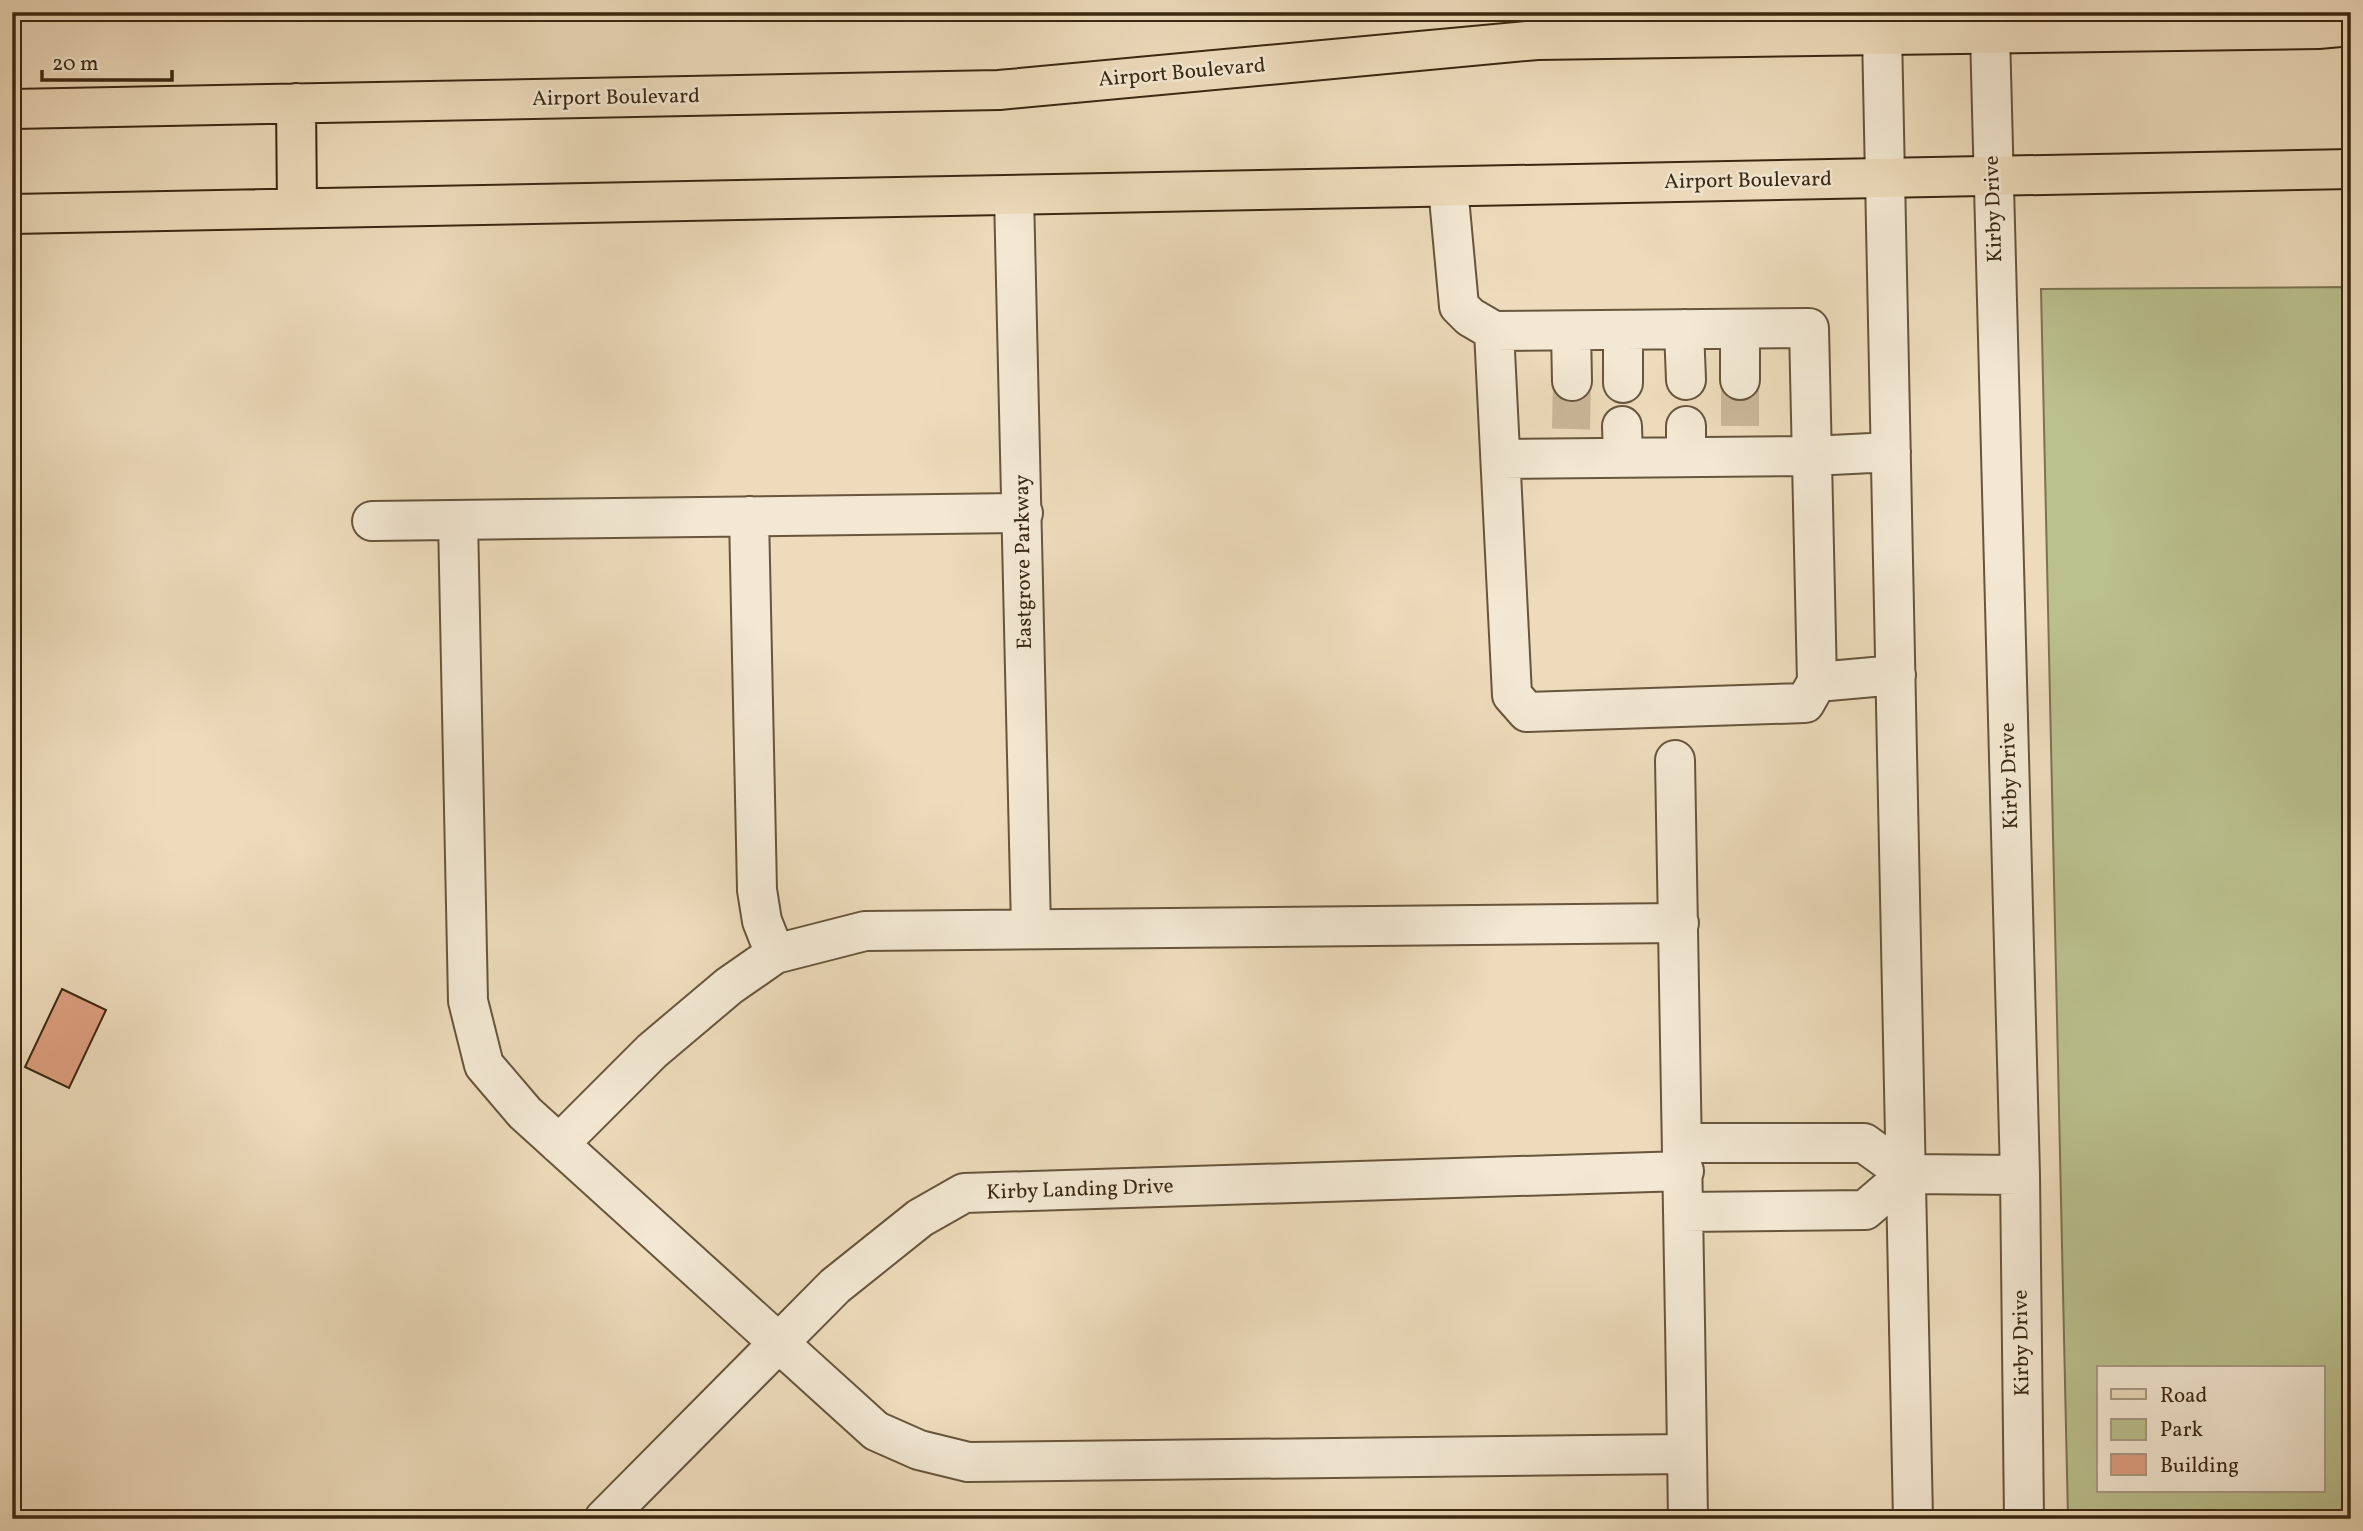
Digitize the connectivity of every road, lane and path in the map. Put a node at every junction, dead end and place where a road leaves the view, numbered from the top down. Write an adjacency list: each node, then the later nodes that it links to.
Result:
1 (2071, 22): 2 (main road, Airport Boulevard); 4 (main road, Airport Boulevard)
2 (2351, 26)
3 (1882, 34): 4 (main road, Airport Boulevard); 5 (main road, Airport Boulevard); 9 (street)
4 (1990, 34): 8 (street, Kirby Drive)
5 (296, 103): 6 (main road, Airport Boulevard); 12 (main road)
6 (12, 109)
7 (2351, 169): 8 (main road, Airport Boulevard)
8 (1993, 177): 9 (main road, Airport Boulevard); 39 (street, Kirby Drive)
9 (1885, 179): 10 (main road, Airport Boulevard); 23 (street)
10 (1448, 187): 11 (main road, Airport Boulevard); 17 (street)
11 (1014, 195): 12 (main road, Airport Boulevard); 26 (street, Eastgrove Parkway)
12 (298, 208): 13 (main road, Airport Boulevard)
13 (12, 214)
14 (1684, 329): 15 (street); 16 (street); 19 (street)
15 (1740, 329): 20 (street); 24 (street)
16 (1623, 330): 18 (street); 22 (street)
17 (1494, 331): 18 (street); 25 (street)
18 (1570, 331): 21 (street)
19 (1685, 380)
20 (1740, 380)
21 (1572, 381)
22 (1623, 383)
23 (1891, 452): 24 (street); 30 (street)
24 (1812, 456): 25 (street); 31 (street)
25 (1501, 459): 31 (street)
26 (1023, 513): 27 (street); 34 (street, Eastgrove Parkway)
27 (749, 516): 28 (street); 35 (street)
28 (458, 520): 29 (street); 36 (street)
29 (372, 521)
30 (1896, 675): 31 (street); 38 (street)
31 (1818, 682)
32 (1675, 760): 33 (street)
33 (1679, 923): 34 (street); 37 (street)
34 (1031, 928): 35 (street)
35 (775, 954): 36 (street)
36 (559, 1144): 41 (street)
37 (1684, 1157): 38 (street, Kirby Landing Drive); 40 (street); 41 (street, Kirby Landing Drive)
38 (1907, 1174): 39 (street); 40 (street); 45 (street)
39 (2020, 1175): 46 (street, Kirby Drive)
40 (1683, 1212): 42 (street)
41 (779, 1343): 42 (street); 43 (street, Kirby Landing Drive)
42 (1687, 1454): 44 (street)
43 (604, 1519)
44 (1688, 1519)
45 (1913, 1519)
46 (2024, 1519)

